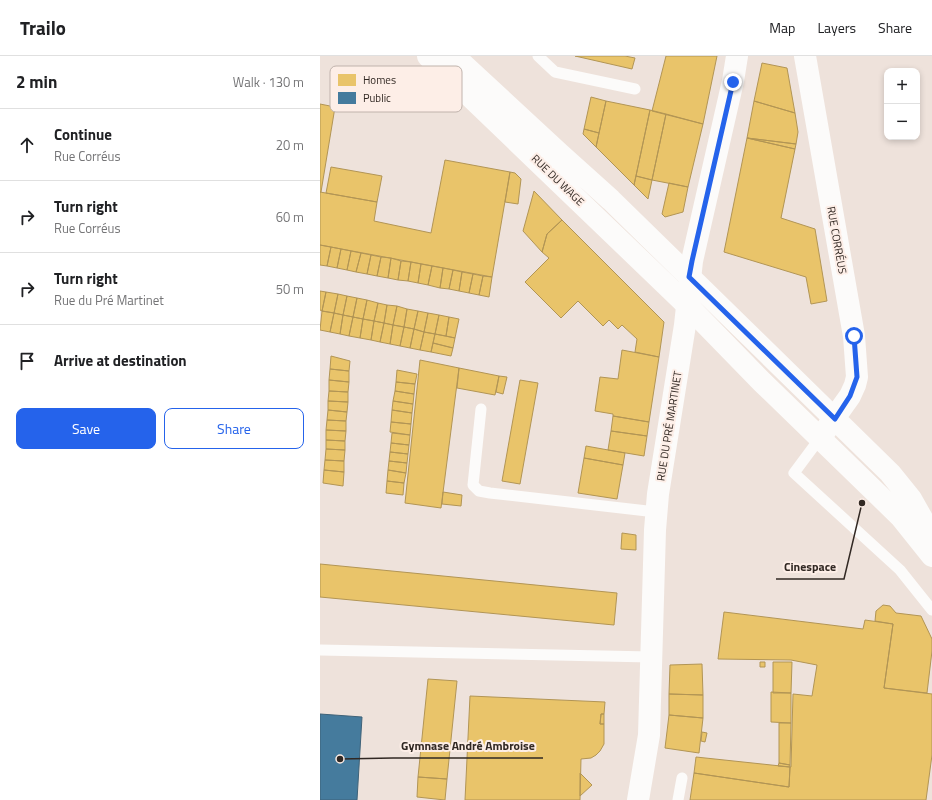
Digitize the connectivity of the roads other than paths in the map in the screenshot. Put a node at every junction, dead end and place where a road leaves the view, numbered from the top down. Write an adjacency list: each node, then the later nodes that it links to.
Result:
1 (428, 56): 6 (street, RUE DU WAGE)
2 (454, 56): 9 (street, RUE DU WAGE)
3 (538, 56): 8 (lane)
4 (737, 56): 9 (street, RUE DU PRÉ MARTINET)
5 (804, 56): 12 (street, RUE CORRÉUS)
6 (438, 66)
7 (462, 89): 10 (street, RUE DU WAGE)
8 (636, 89)
9 (689, 277): 10 (street, RUE DU PRÉ MARTINET); 12 (street)
10 (687, 305): 13 (street); 14 (street, RUE DU PRÉ MARTINET)
11 (481, 409): 14 (lane)
12 (835, 419): 13 (street, RUE CORRÉUS); 15 (street)
13 (820, 438): 16 (street); 17 (lane)
14 (656, 512): 19 (street, RUE DU PRÉ MARTINET)
15 (932, 536)
16 (932, 556)
17 (932, 610)
18 (320, 650): 19 (lane)
19 (651, 658): 21 (street, RUE DU PRÉ MARTINET)
20 (682, 778): 22 (lane)
21 (638, 800)
22 (678, 800)

